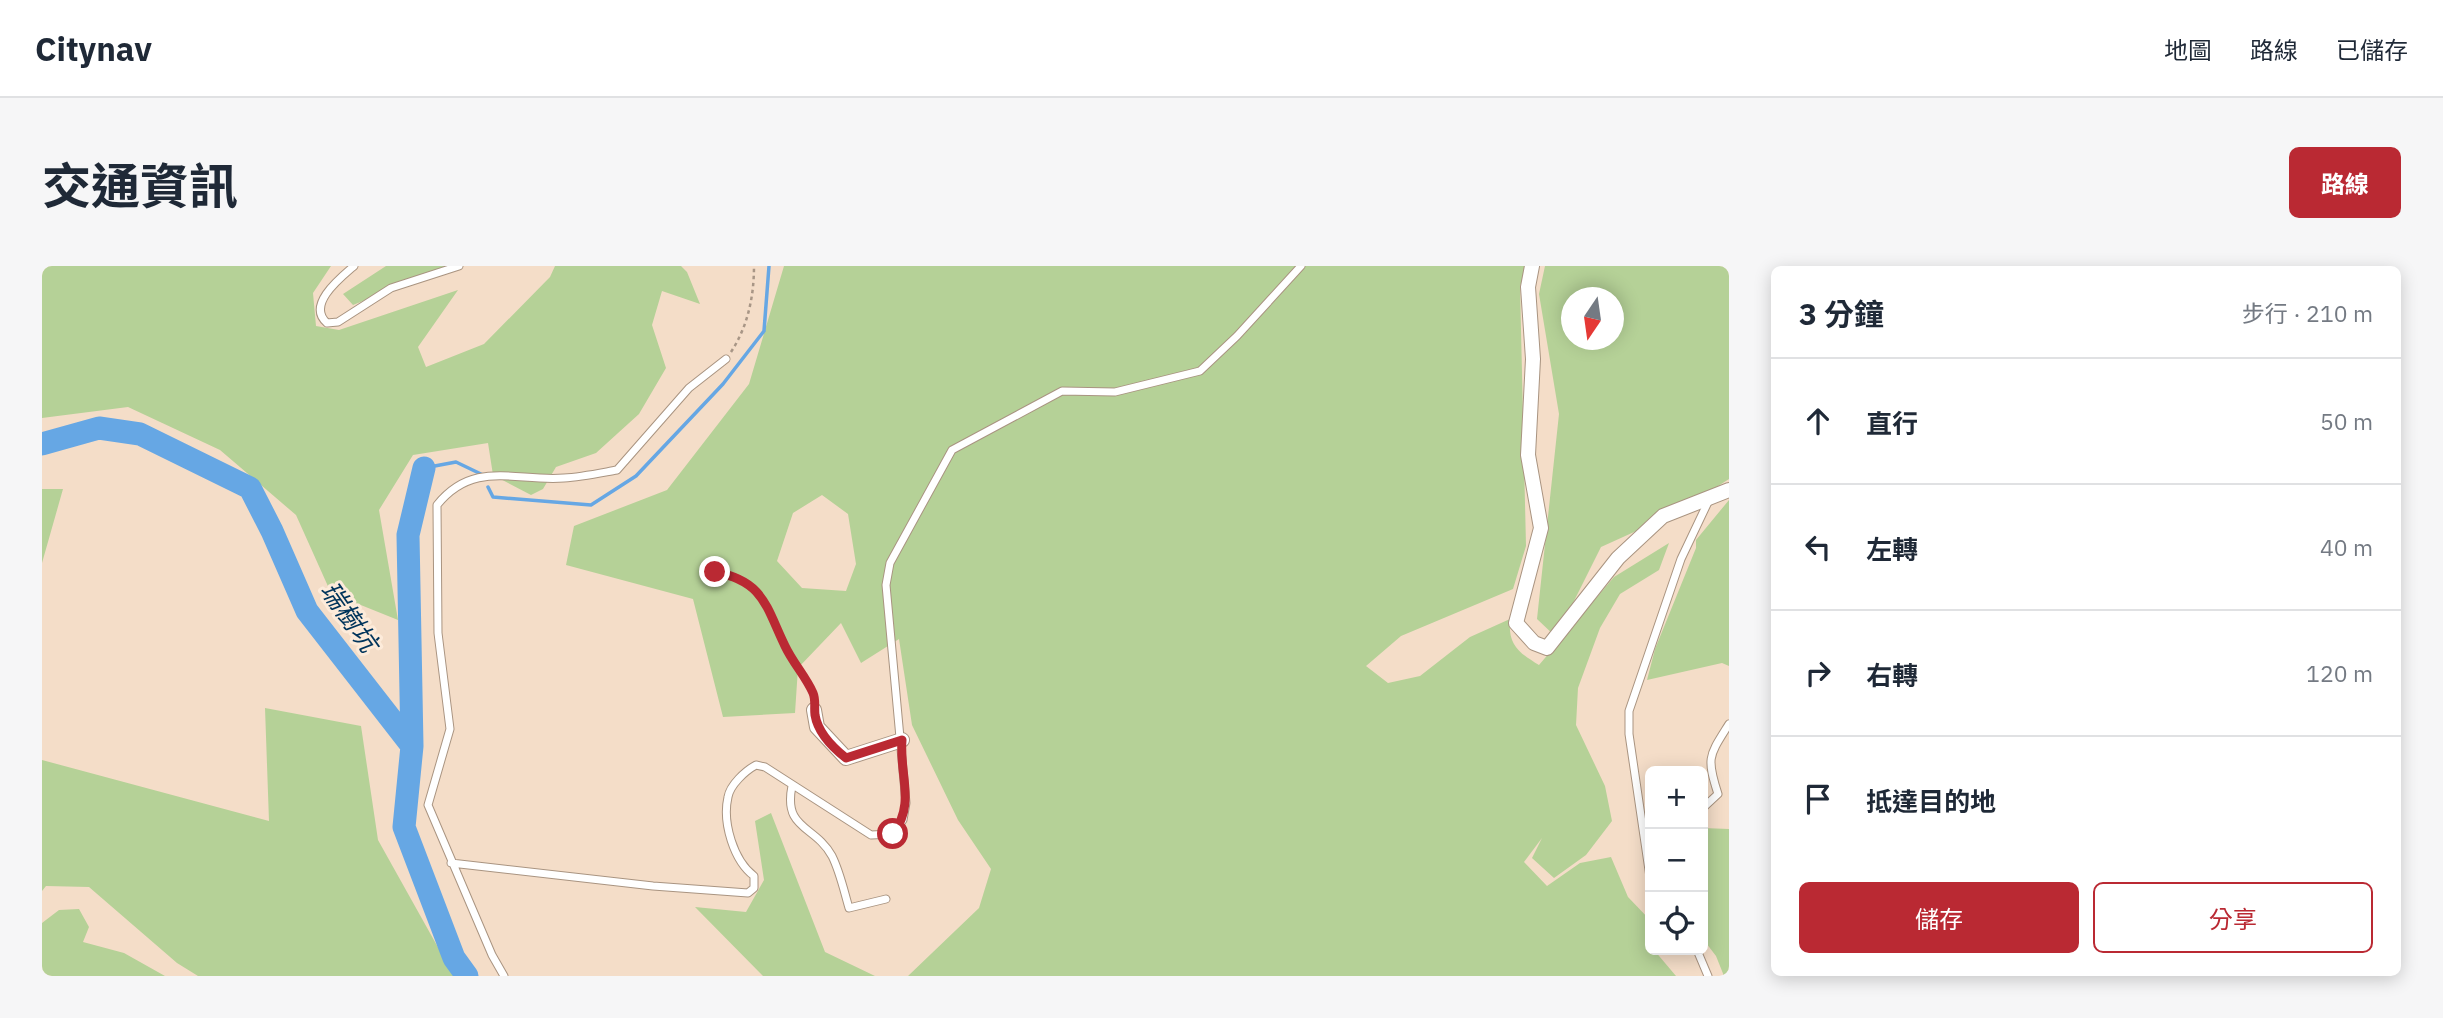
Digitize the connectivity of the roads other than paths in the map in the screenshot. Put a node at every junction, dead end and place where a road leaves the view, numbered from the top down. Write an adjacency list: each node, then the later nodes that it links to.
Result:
1 (354, 266): 2 (lane)
2 (459, 266)
3 (1301, 266): 10 (lane)
4 (1532, 266): 7 (street)
5 (726, 359): 14 (lane)
6 (1729, 490): 7 (street)
7 (1711, 496): 13 (lane)
8 (814, 709): 10 (street)
9 (1729, 724): 12 (lane)
10 (902, 740): 11 (lane)
11 (792, 786): 14 (lane); 15 (lane)
12 (1708, 803)
13 (1645, 814)
14 (451, 863): 17 (lane)
15 (886, 900)
16 (1699, 955): 18 (lane)
17 (504, 976)
18 (1708, 976)

